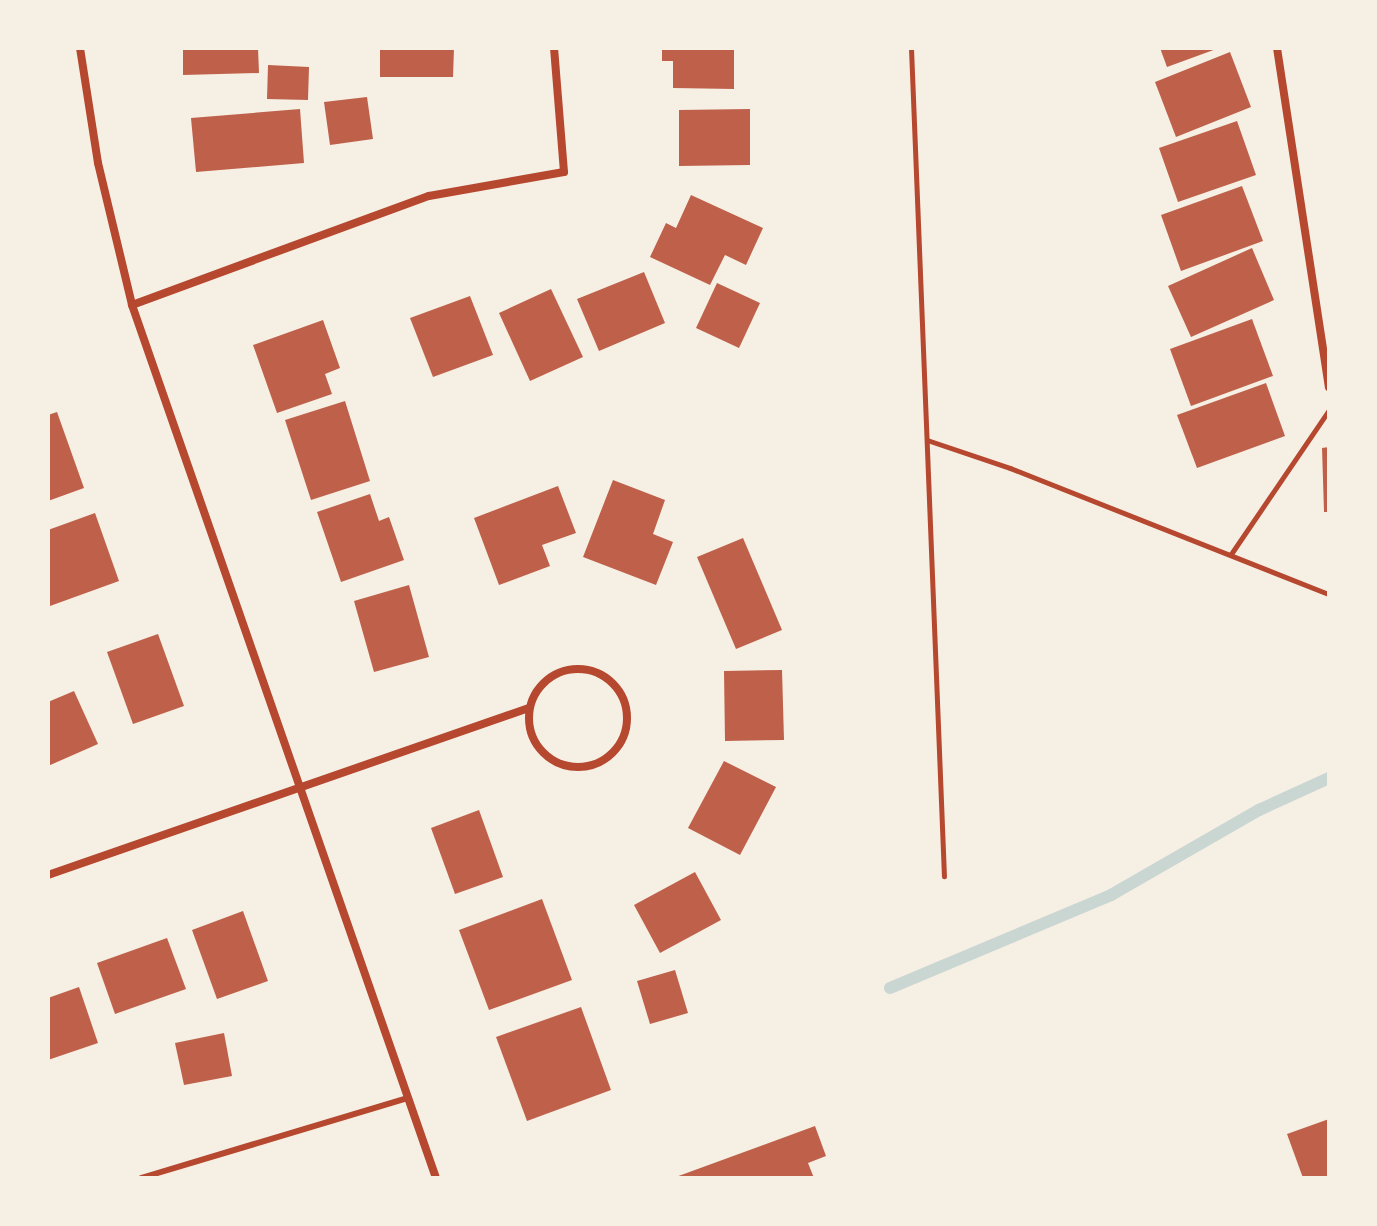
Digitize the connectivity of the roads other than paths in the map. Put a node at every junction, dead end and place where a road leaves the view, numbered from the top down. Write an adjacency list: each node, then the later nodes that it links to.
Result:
1 (80, 48): 4 (street)
2 (554, 48): 4 (street)
3 (1277, 48): 5 (street)
4 (132, 305): 7 (street)
5 (1329, 387)
6 (529, 708): 6 (street); 7 (street)
7 (304, 788): 8 (street); 9 (street)
8 (48, 875)
9 (407, 1098): 10 (lane); 11 (street)
10 (141, 1178)
11 (436, 1178)

